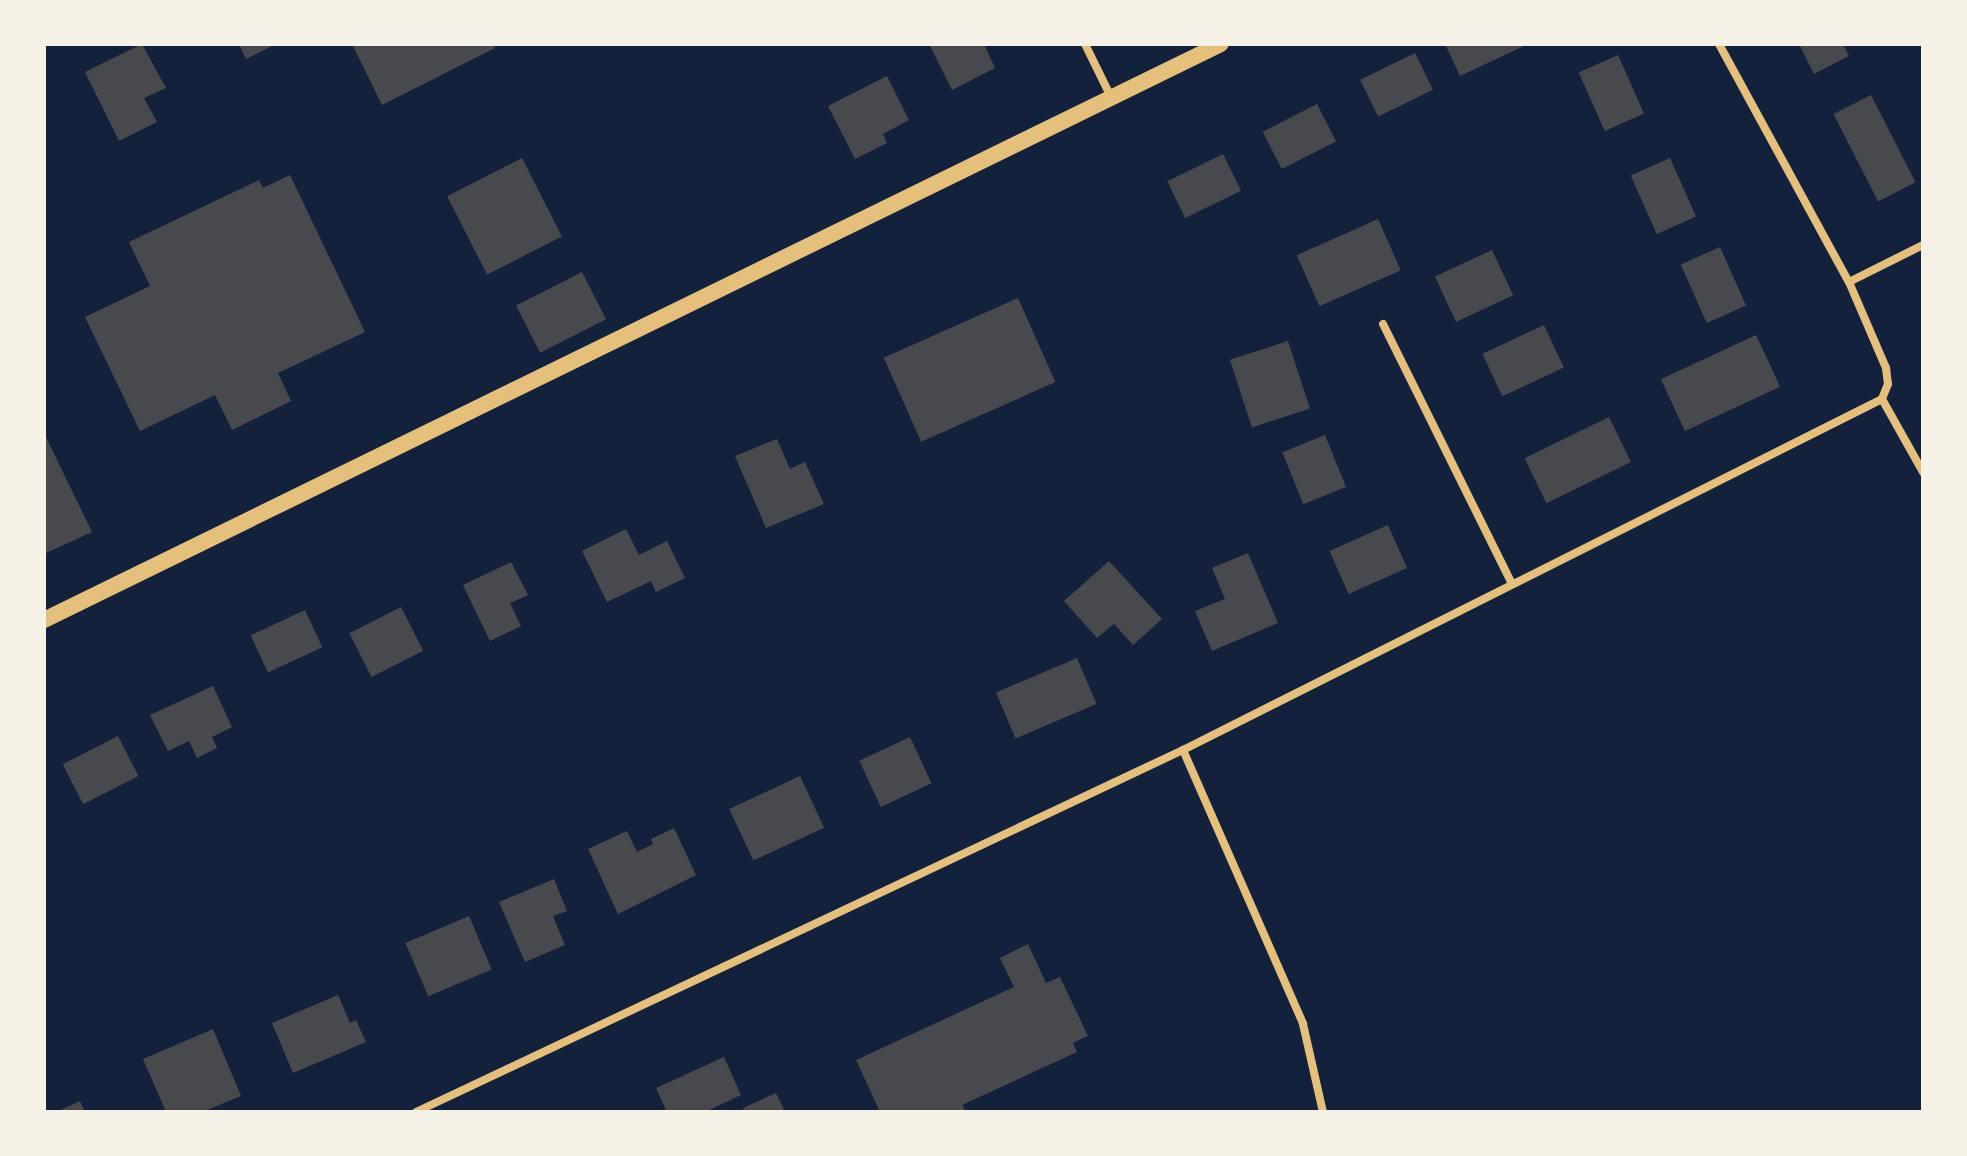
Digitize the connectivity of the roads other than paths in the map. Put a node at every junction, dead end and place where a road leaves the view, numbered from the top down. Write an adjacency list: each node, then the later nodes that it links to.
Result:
1 (1085, 44): 4 (street)
2 (1221, 44): 4 (main road)
3 (1719, 44): 6 (street)
4 (1111, 97): 11 (main road)
5 (1923, 245): 6 (street)
6 (1849, 282): 8 (street)
7 (1383, 324): 10 (street)
8 (1882, 399): 9 (street); 10 (street)
9 (1923, 472)
10 (1512, 584): 12 (street)
11 (44, 620)
12 (1183, 750): 13 (street); 14 (street)
13 (416, 1112)
14 (1323, 1112)

